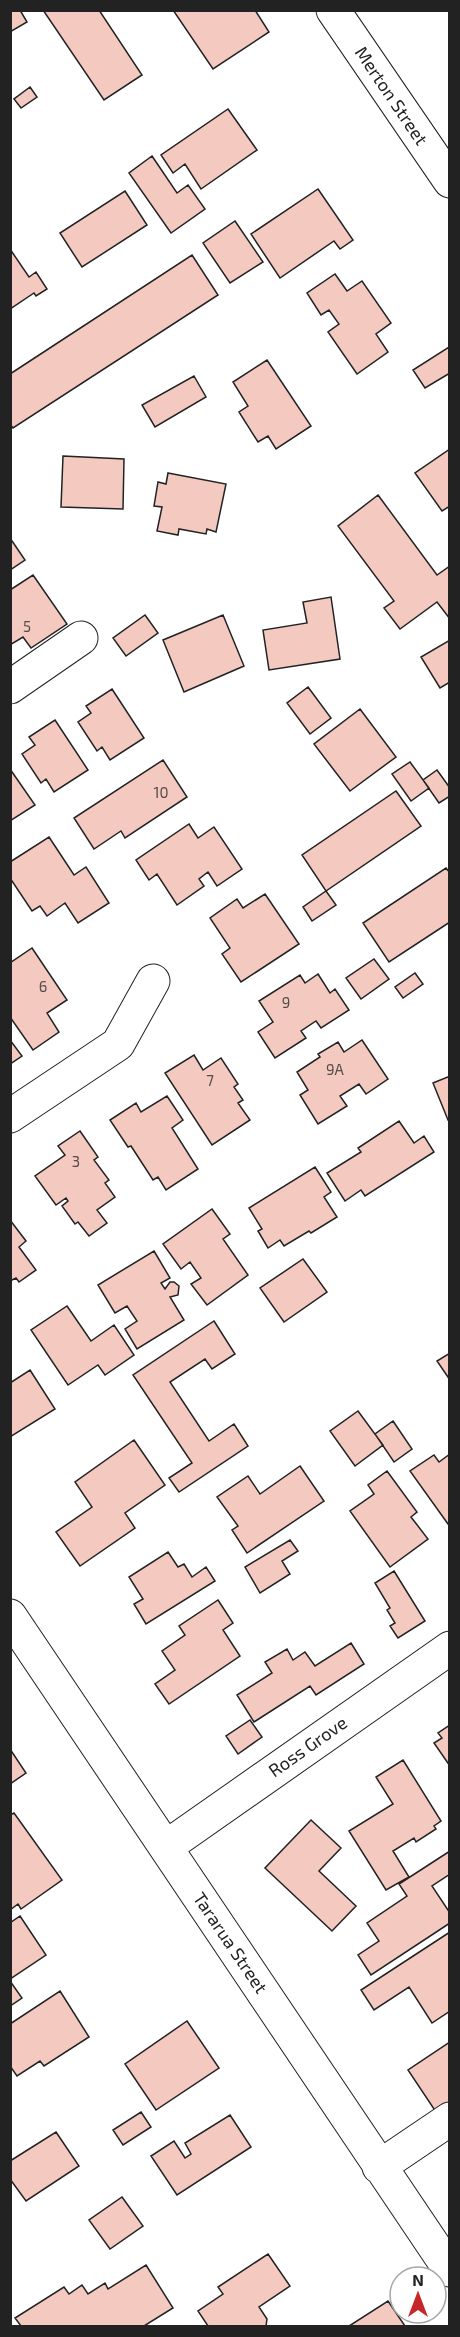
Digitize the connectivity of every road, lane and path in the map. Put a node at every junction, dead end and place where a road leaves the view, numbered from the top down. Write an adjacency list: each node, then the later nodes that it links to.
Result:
1 (333, 10): 2 (street, Merton Street)
2 (450, 181)
3 (81, 638): 4 (street)
4 (10, 687)
5 (153, 981): 6 (street)
6 (10, 1116)
7 (10, 1616): 9 (street, Tararua Street)
8 (450, 1648): 9 (street, Ross Grove)
9 (166, 1846): 11 (street, Tararua Street)
10 (450, 2119): 11 (street)
11 (379, 2167): 12 (street, Tararua Street)
12 (450, 2270)

